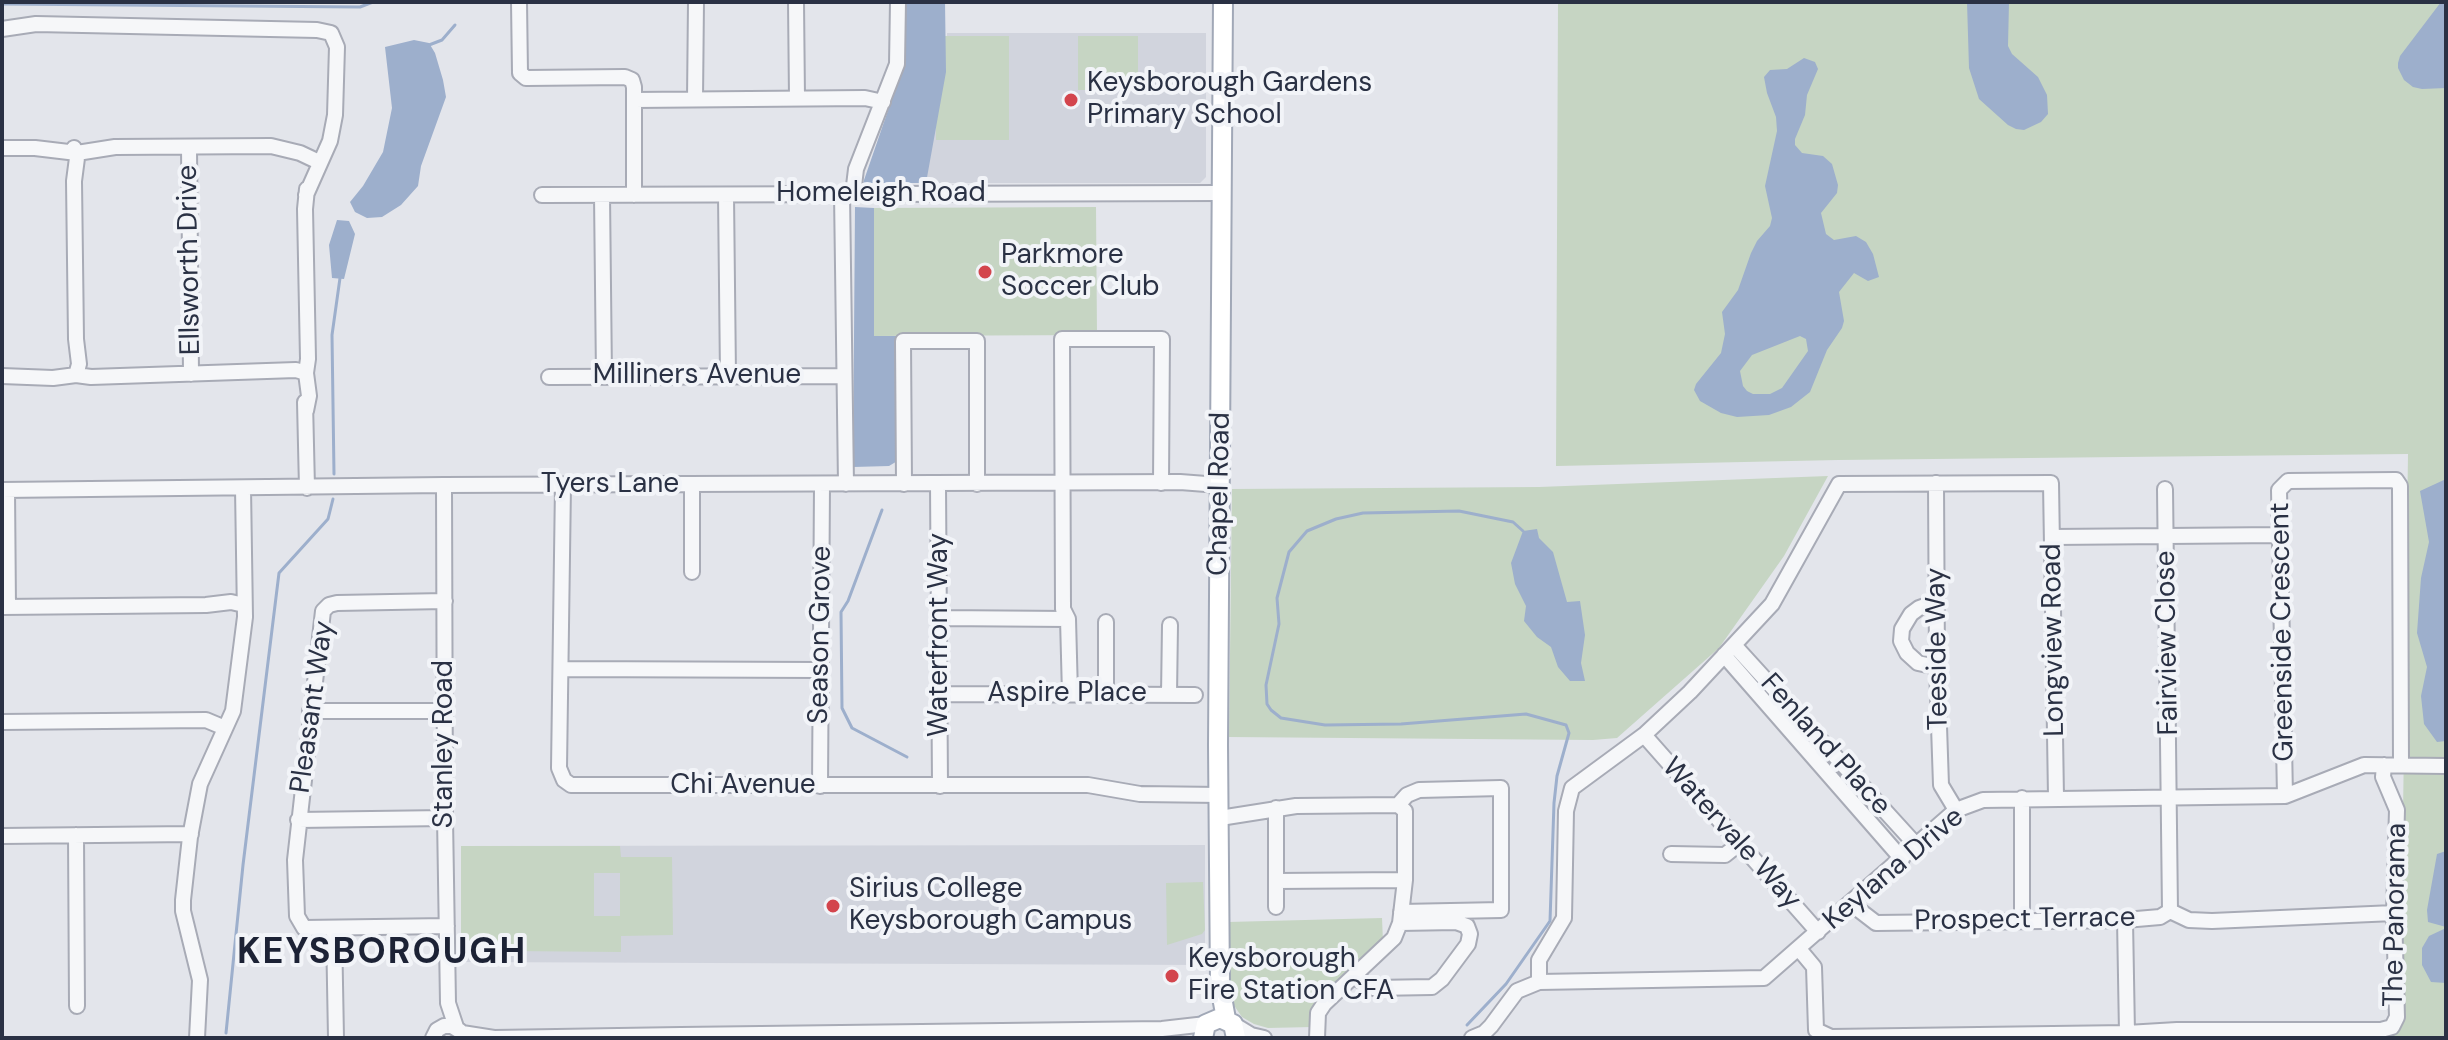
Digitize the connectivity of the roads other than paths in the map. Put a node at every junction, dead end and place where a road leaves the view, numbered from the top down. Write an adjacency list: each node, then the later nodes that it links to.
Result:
1 (519, 2): 9 (street)
2 (696, 2): 8 (street)
3 (796, 2): 7 (street)
4 (898, 2): 10 (street)
5 (1223, 2): 15 (main road, Chapel Road)
6 (2, 27): 14 (street)
7 (797, 98): 8 (street); 10 (street)
8 (695, 99): 9 (street)
9 (634, 100): 19 (street)
10 (883, 102): 16 (street)
11 (189, 147): 13 (street); 14 (street); 23 (street, Ellsworth Drive)
12 (2, 148): 13 (street)
13 (74, 151): 21 (street)
14 (316, 161): 22 (street)
15 (1220, 193): 16 (street, Homeleigh Road); 40 (main road, Chapel Road)
16 (848, 194): 20 (street, Homeleigh Road); 26 (street)
17 (542, 195): 18 (street, Homeleigh Road)
18 (602, 195): 19 (street, Homeleigh Road); 28 (street)
19 (634, 195): 20 (street, Homeleigh Road)
20 (726, 195): 25 (street)
21 (76, 371): 23 (street); 24 (street)
22 (302, 373): 23 (street); 42 (street)
23 (191, 374)
24 (2, 376)
25 (728, 376): 26 (street, Milliners Avenue); 28 (street, Milliners Avenue)
26 (844, 376): 32 (street)
27 (549, 377): 28 (street, Milliners Avenue)
28 (604, 377)
29 (1062, 483): 30 (street, Tyers Lane); 30 (street); 35 (street, Tyers Lane); 54 (street)
30 (1161, 483): 40 (street, Tyers Lane)
31 (1936, 483): 47 (street, Longview Road); 50 (street, Teeside Way); 57 (street)
32 (846, 484): 33 (street, Tyers Lane); 39 (street, Tyers Lane)
33 (904, 484): 34 (street, Tyers Lane); 35 (street)
34 (938, 484): 35 (street, Tyers Lane); 53 (street, Waterfront Way)
35 (977, 484)
36 (444, 485): 37 (street, Tyers Lane); 42 (street, Tyers Lane); 49 (street, Stanley Road)
37 (563, 485): 38 (street, Tyers Lane); 59 (street, Chi Avenue)
38 (692, 485): 39 (street, Tyers Lane); 48 (street)
39 (822, 485): 60 (street, Season Grove)
40 (1219, 485): 76 (main road, Chapel Road)
41 (243, 488): 42 (street, Tyers Lane); 44 (street, Tyers Lane); 51 (street)
42 (307, 488)
43 (2165, 489): 46 (street, Fairview Close)
44 (4, 490): 52 (street)
45 (2280, 535): 46 (street); 72 (street, Greenside Crescent); 77 (street, Greenside Crescent)
46 (2166, 536): 47 (street); 79 (street, Fairview Close)
47 (2053, 537): 78 (street, Longview Road)
48 (692, 572)
49 (445, 601): 66 (street, Pleasant Way); 67 (street, Stanley Road)
50 (1936, 602): 58 (street, Teeside Way); 58 (street)
51 (240, 605): 52 (street); 69 (street)
52 (5, 607)
53 (939, 618): 54 (street); 61 (street, Waterfront Way)
54 (1068, 619): 62 (street)
55 (1106, 622): 63 (street)
56 (1170, 625): 64 (street)
57 (1729, 650): 70 (street); 91 (street, Fenland Place); 93 (street, Fenland Place)
58 (1937, 667): 83 (street, Teeside Way)
59 (561, 669): 60 (street); 74 (street, Chi Avenue)
60 (821, 670): 74 (street, Season Grove)
61 (940, 694): 62 (street, Aspire Place); 75 (street, Waterfront Way)
62 (1070, 694): 63 (street, Aspire Place)
63 (1106, 694): 64 (street, Aspire Place)
64 (1169, 695): 65 (street, Aspire Place)
65 (1195, 695)
66 (310, 711): 67 (street); 86 (street, Pleasant Way)
67 (444, 711): 84 (street, Stanley Road)
68 (2, 722): 69 (street)
69 (225, 728): 87 (street)
70 (1644, 735): 90 (street, Watervale Way); 108 (street)
71 (2384, 765): 72 (street, Keylana Drive); 77 (street, Keylana Drive); 99 (street, The Panorama)
72 (2401, 765): 73 (street, Keylana Drive)
73 (2446, 766)
74 (820, 786): 75 (street, Chi Avenue)
75 (940, 786): 76 (street, Chi Avenue)
76 (1220, 795): 85 (main road, Chapel Road)
77 (2285, 796): 79 (street, Keylana Drive)
78 (2056, 797): 79 (street, Keylana Drive); 80 (street, Keylana Drive)
79 (2170, 797): 98 (street, Fairview Close)
80 (2022, 798): 83 (street, Keylana Drive); 102 (street)
81 (1398, 805): 82 (street); 94 (street); 100 (street)
82 (1276, 808): 85 (street); 95 (street)
83 (1956, 810): 91 (street, Keylana Drive)
84 (445, 818): 86 (street); 103 (street, Stanley Road)
85 (1220, 818): 111 (main road, Chapel Road)
86 (298, 820): 104 (street, Pleasant Way)
87 (191, 834): 88 (street); 119 (street)
88 (76, 835): 89 (street); 110 (street)
89 (2, 836)
90 (1740, 843): 92 (street); 105 (street, Watervale Way)
91 (1917, 846): 93 (street, Keylana Drive)
92 (1671, 854)
93 (1902, 859): 96 (street, Keylana Drive)
94 (1405, 880): 95 (street); 100 (street)
95 (1276, 881): 97 (street)
96 (1850, 903): 102 (street, Prospect Terrace); 105 (street, Keylana Drive)
97 (1276, 907)
98 (2170, 911): 99 (street, Prospect Terrace); 101 (street, Prospect Terrace)
99 (2394, 913): 114 (street, The Panorama)
100 (1401, 918): 107 (street); 107 (street)
101 (2125, 920): 102 (street, Prospect Terrace); 114 (street)
102 (2022, 921)
103 (447, 926): 104 (street); 109 (street, Stanley Road)
104 (334, 929): 120 (street)
105 (1818, 932): 106 (street, Keylana Drive)
106 (1799, 949): 108 (street, Keylana Drive); 114 (street, The Panorama)
107 (1354, 977): 123 (street)
108 (1539, 982): 124 (street)
109 (448, 1003): 112 (street, Stanley Road); 115 (street, Stanley Road)
110 (77, 1006)
111 (1216, 1029): 113 (street); 122 (street)
112 (461, 1033): 115 (street); 121 (street)
113 (1140, 1033): 116 (street)
114 (2127, 1033)
115 (433, 1034)
116 (797, 1036): 118 (street)
117 (566, 1037): 118 (street); 121 (street)
118 (681, 1037)
119 (197, 1038)
120 (336, 1038)
121 (493, 1038)
122 (1264, 1038)
123 (1317, 1038)
124 (1472, 1038)

